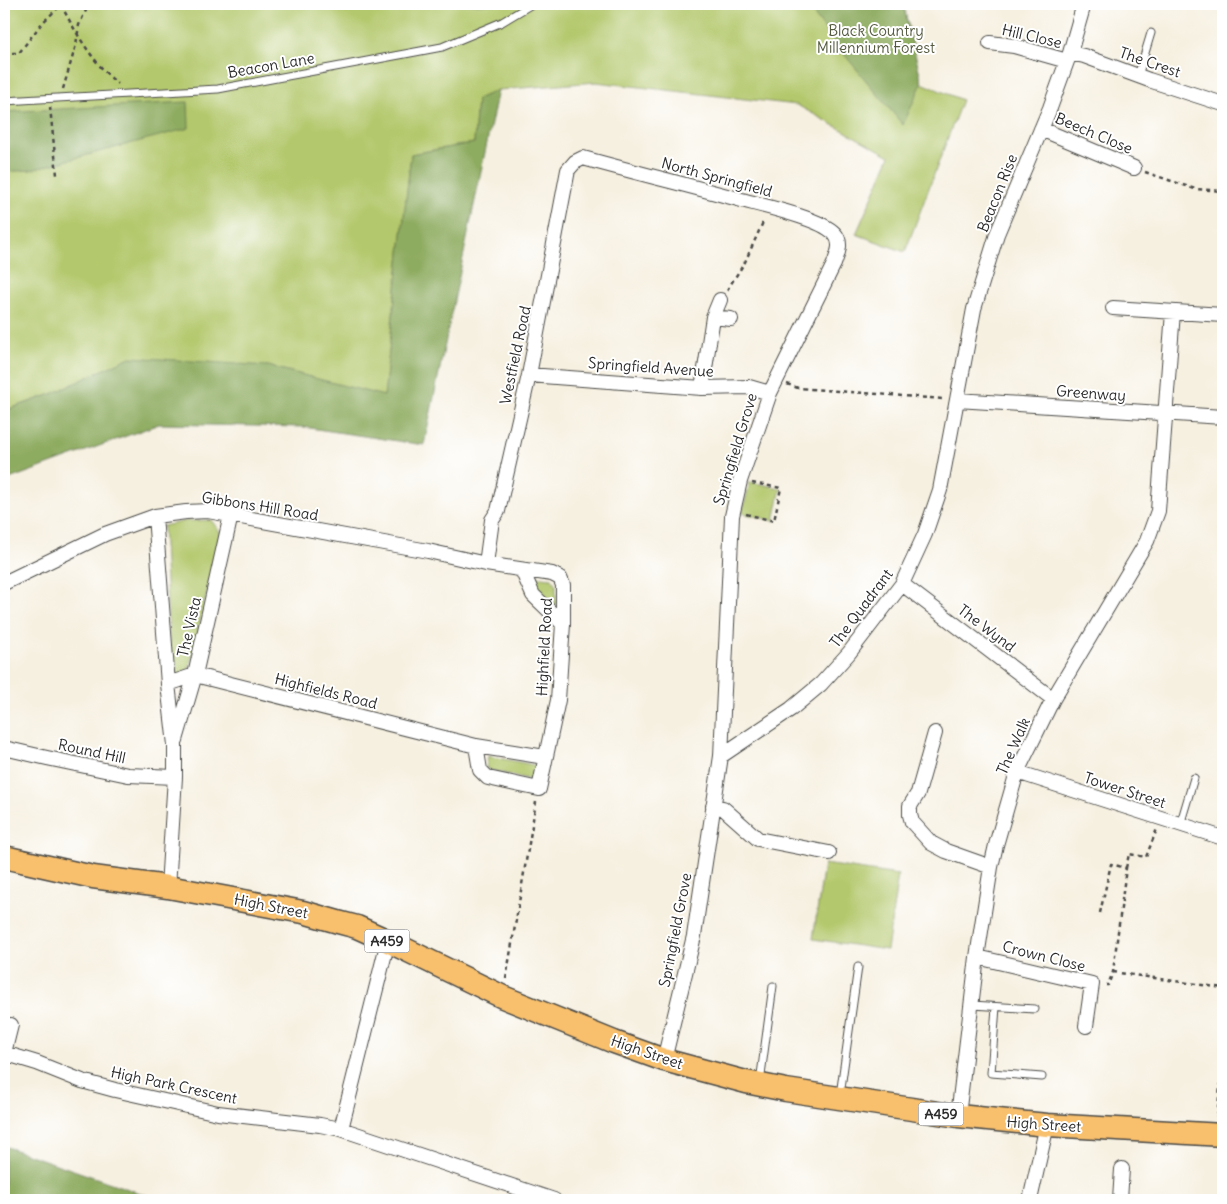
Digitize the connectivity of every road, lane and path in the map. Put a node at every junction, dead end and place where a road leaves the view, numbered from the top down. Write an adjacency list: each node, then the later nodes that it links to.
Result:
1 (61, 4): 6 (path); 8 (path)
2 (89, 4): 6 (path)
3 (532, 4): 11 (lane, Beacon Lane)
4 (1084, 4): 9 (street, Beacon Rise)
5 (1151, 33): 10 (lane)
6 (77, 36): 11 (path); 13 (path)
7 (990, 43): 9 (street, Hill Close)
8 (4, 53)
9 (1069, 57): 10 (street, The Crest); 16 (street, Beacon Rise)
10 (1138, 76): 15 (street, The Crest)
11 (129, 94): 13 (lane, Beacon Lane)
12 (49, 98): 13 (lane, Beacon Lane); 14 (lane, Beacon Lane); 19 (path)
13 (61, 98)
14 (4, 101)
15 (1220, 103)
16 (1041, 129): 18 (street, Beech Close); 32 (street, Beacon Rise)
17 (583, 158): 21 (street, North Springfield); 29 (street, Westfield Road)
18 (1134, 168): 20 (path)
19 (57, 175)
20 (1223, 191)
21 (770, 207): 22 (street, North Springfield); 23 (path)
22 (838, 238): 30 (street, Springfield Grove)
23 (720, 300): 27 (street)
24 (1113, 308): 25 (street)
25 (1173, 312): 26 (street); 33 (street, The Walk)
26 (1223, 315)
27 (713, 317): 28 (street); 31 (street)
28 (731, 319)
29 (529, 375): 31 (street, Springfield Avenue); 39 (street, Westfield Road)
30 (773, 387): 31 (street, Springfield Avenue); 32 (path); 35 (street, Springfield Grove)
31 (702, 388)
32 (957, 400): 33 (street, Greenway); 42 (street, The Quadrant)
33 (1164, 414): 34 (street, Greenway); 46 (street, The Walk)
34 (1223, 417)
35 (740, 481): 36 (street, Springfield Grove); 36 (path)
36 (733, 511): 52 (street, Springfield Grove)
37 (231, 515): 38 (street, Gibbons Hill Road); 39 (street, Gibbons Hill Road); 44 (street, The Vista)
38 (155, 516): 41 (street, Gibbons Hill Road); 45 (street, The Vista)
39 (486, 564): 40 (street, Gibbons Hill Road)
40 (522, 570): 43 (street); 43 (street, Highfield Road)
41 (4, 583)
42 (902, 584): 46 (street, The Wynd); 52 (street, The Quadrant)
43 (563, 624): 51 (street, Highfield Road)
44 (195, 675): 45 (street); 48 (street, The Vista); 49 (street, Highfields Road)
45 (168, 684): 48 (street, The Vista)
46 (1053, 699): 53 (street, The Walk)
47 (935, 732): 63 (street)
48 (175, 745): 54 (street, The Vista)
49 (476, 746): 51 (street, Highfields Road); 56 (street)
50 (4, 748): 54 (street, Round Hill)
51 (545, 756): 56 (street)
52 (722, 756): 57 (street, Springfield Grove)
53 (1017, 772): 58 (street, Tower Street); 63 (street, The Walk)
54 (175, 777): 65 (street, The Vista)
55 (1194, 778): 59 (lane)
56 (539, 789): 74 (path)
57 (713, 806): 61 (street); 82 (street, Springfield Grove)
58 (1160, 818): 59 (street, Tower Street); 64 (path)
59 (1180, 824): 60 (street, Tower Street)
60 (1223, 838)
61 (829, 854)
62 (4, 857): 65 (main road, High Street / A459)
63 (992, 867): 68 (street, The Walk)
64 (1126, 868): 66 (path); 70 (path)
65 (168, 887): 67 (main road, High Street / A459)
66 (1100, 913)
67 (388, 941): 74 (main road, High Street / A459); 88 (street)
68 (977, 956): 71 (street, Crown Close); 75 (street, The Walk)
69 (858, 967): 85 (lane)
70 (1113, 972): 71 (path); 73 (path)
71 (1092, 984): 79 (street, Crown Close)
72 (772, 986): 84 (lane)
73 (1223, 988)
74 (503, 997): 82 (main road, High Street / A459)
75 (972, 1005): 76 (lane); 86 (street, The Walk)
76 (996, 1007): 77 (lane); 83 (lane)
77 (1035, 1009)
78 (11, 1025): 80 (street)
79 (1086, 1026)
80 (4, 1053): 88 (street, High Park Crescent)
81 (1223, 1059): 89 (path)
82 (664, 1060): 84 (main road, High Street / A459)
83 (1042, 1077)
84 (760, 1085): 85 (main road, High Street / A459)
85 (839, 1098): 86 (main road, High Street / A459)
86 (958, 1116): 87 (main road, High Street / A459)
87 (1048, 1124): 89 (main road, High Street / A459); 92 (street)
88 (341, 1130): 91 (street, High Park Crescent)
89 (1219, 1135)
90 (1122, 1169): 93 (street)
91 (554, 1200)
92 (1030, 1200)
93 (1120, 1200)

